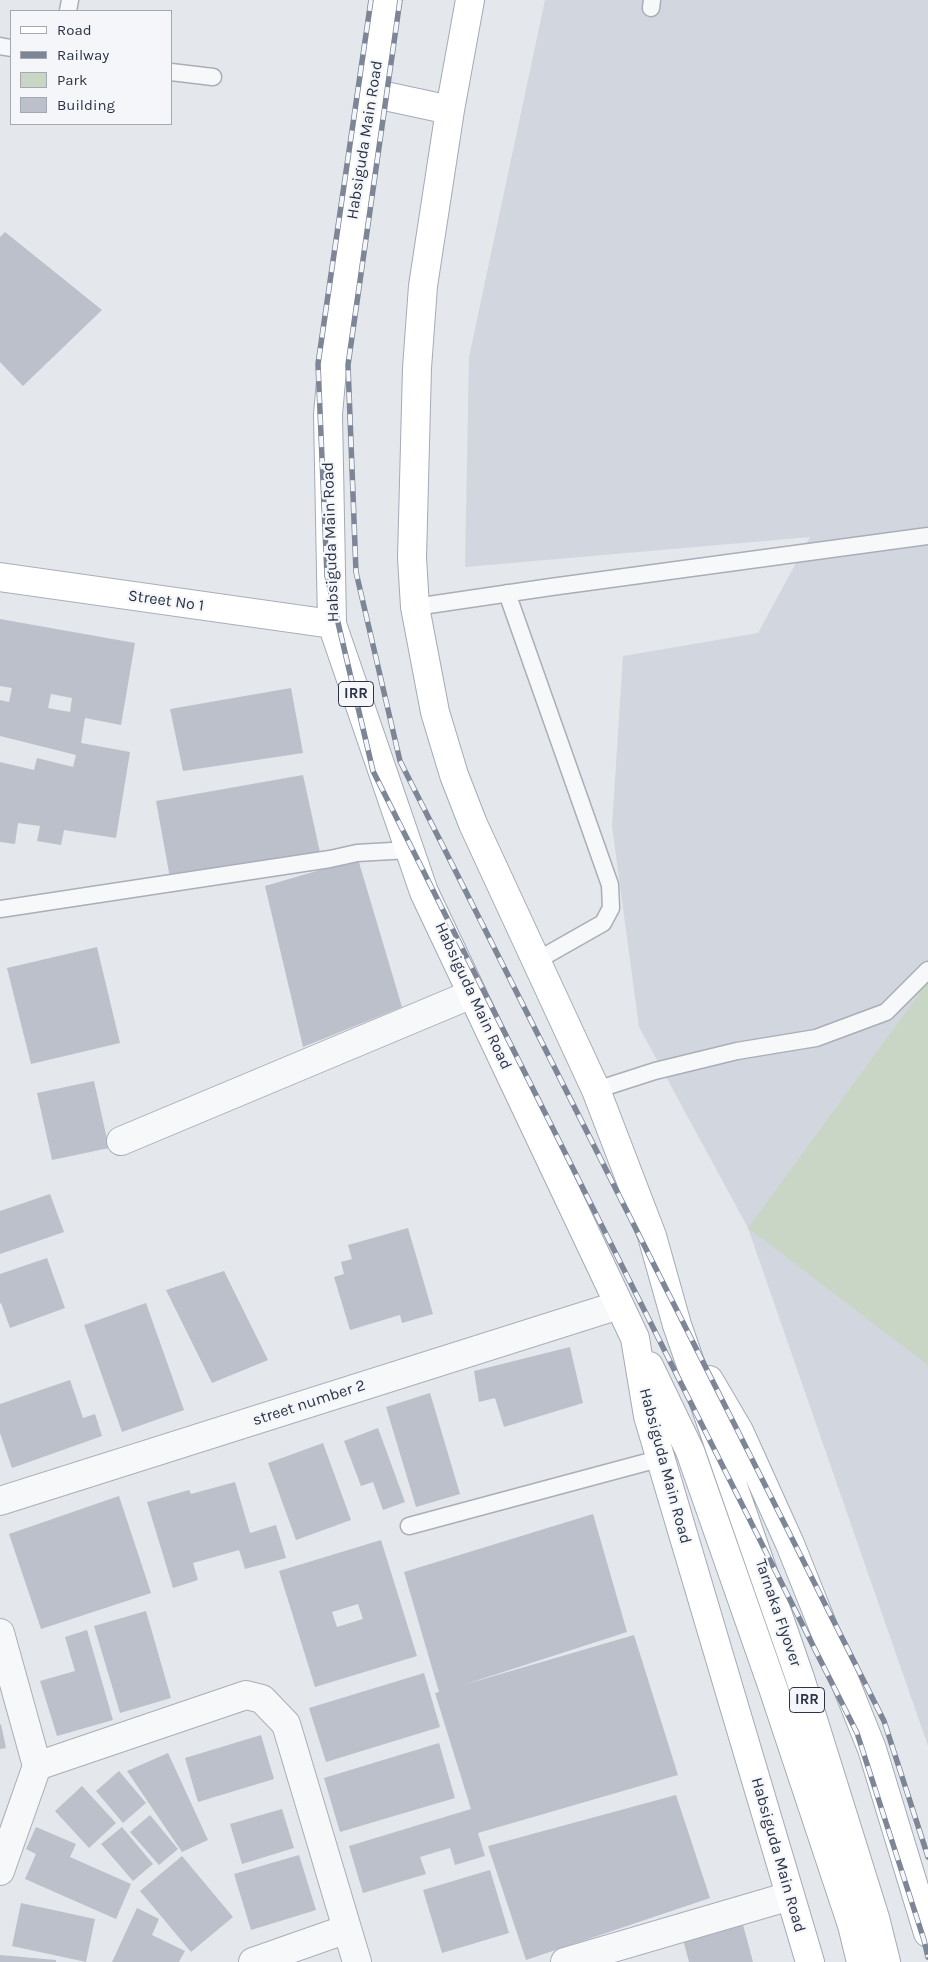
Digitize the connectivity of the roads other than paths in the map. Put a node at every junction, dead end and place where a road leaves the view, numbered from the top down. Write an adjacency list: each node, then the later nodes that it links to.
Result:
1 (387, 0): 5 (main road, Habsiguda Main Road / IRR)
2 (470, 0): 6 (main road, IRR)
3 (172, 72): 4 (lane)
4 (213, 78)
5 (371, 93): 6 (main road); 11 (main road, Habsiguda Main Road / IRR)
6 (450, 110): 10 (main road, IRR)
7 (928, 536): 9 (lane)
8 (0, 577): 11 (main road, Street No 1)
9 (507, 593): 10 (lane); 14 (lane)
10 (415, 607): 14 (main road, IRR)
11 (332, 624): 12 (main road, Habsiguda Main Road / IRR)
12 (409, 850): 13 (lane); 16 (main road, Habsiguda Main Road / IRR)
13 (0, 909)
14 (536, 961): 17 (main road, IRR)
15 (928, 970): 17 (lane)
16 (472, 994): 18 (street); 19 (main road, Habsiguda Main Road / IRR)
17 (596, 1090): 20 (main road, IRR)
18 (121, 1141)
19 (619, 1305): 21 (main road, Habsiguda Main Road / IRR); 23 (street, street number 2)
20 (677, 1325): 30 (main road); 36 (main road, Tarnaka Flyover / IRR)
21 (635, 1338): 22 (main road, Habsiguda Main Road); 35 (main road, Tarnaka Flyover / IRR)
22 (662, 1458): 24 (lane); 28 (main road, Habsiguda Main Road)
23 (0, 1501)
24 (409, 1526)
25 (0, 1633): 26 (street)
26 (37, 1766): 27 (street); 29 (street)
27 (0, 1871)
28 (790, 1896): 33 (street); 34 (main road, Habsiguda Main Road)
29 (347, 1929): 31 (street); 32 (street)
30 (928, 1933)
31 (253, 1962)
32 (357, 1962)
33 (565, 1962)
34 (810, 1962)
35 (861, 1962)
36 (886, 1962)

